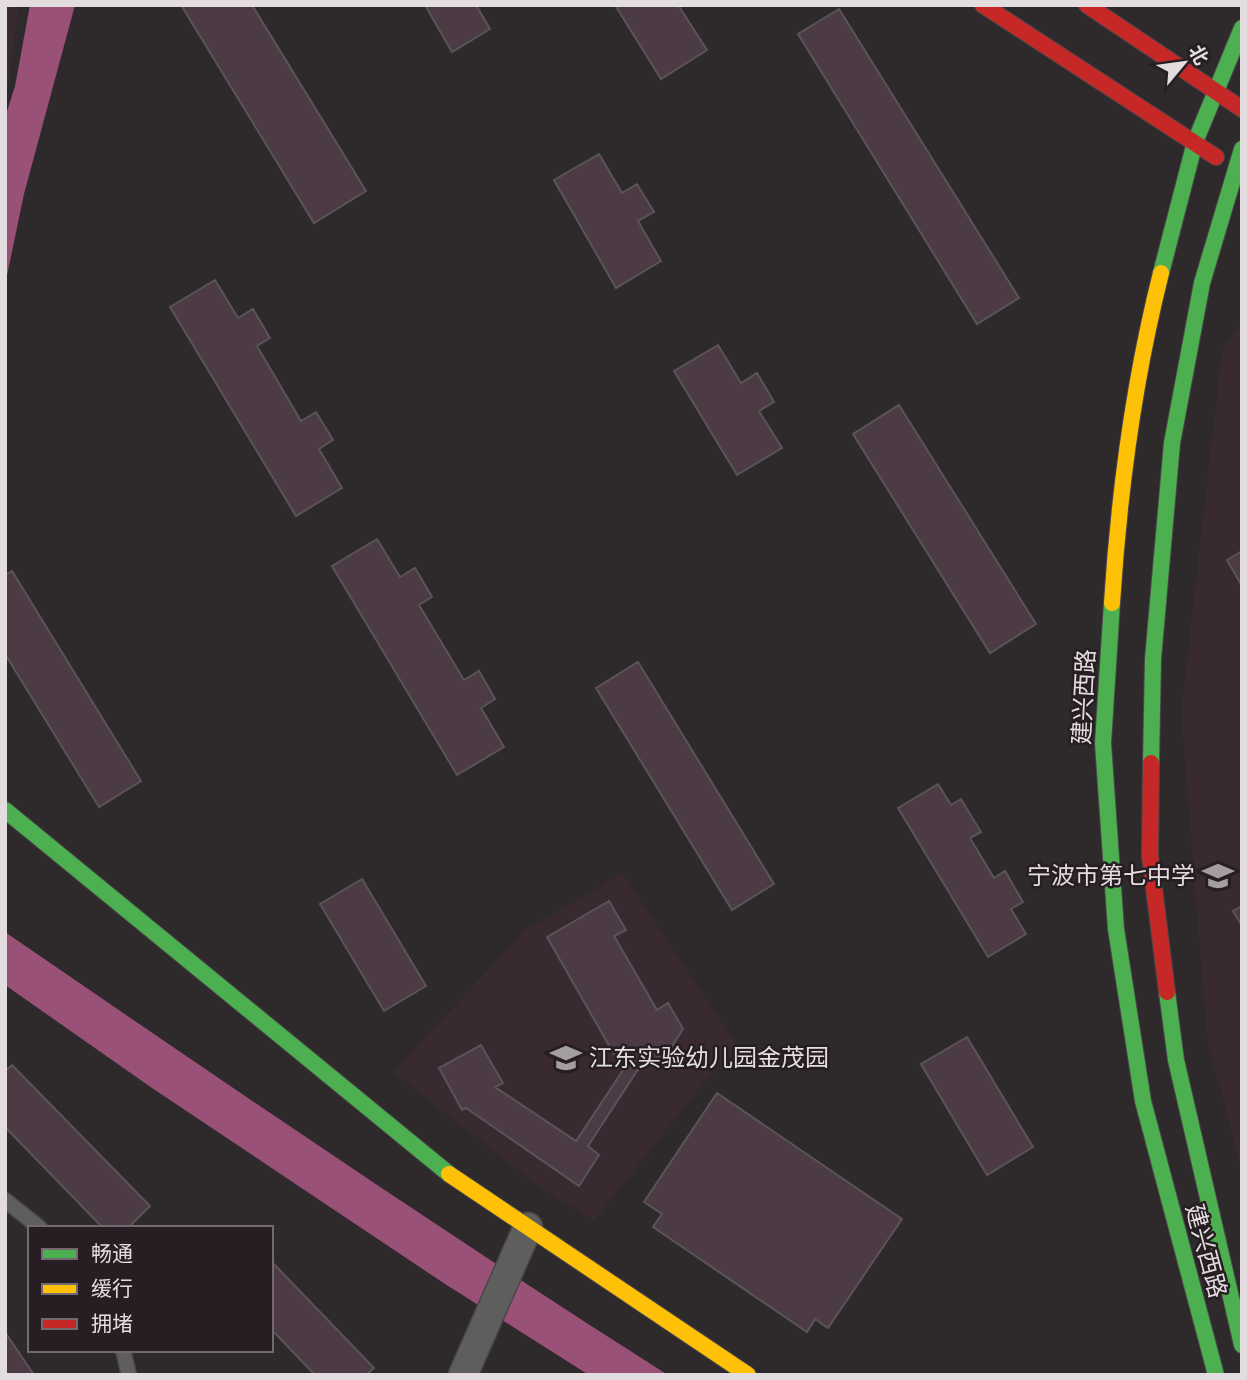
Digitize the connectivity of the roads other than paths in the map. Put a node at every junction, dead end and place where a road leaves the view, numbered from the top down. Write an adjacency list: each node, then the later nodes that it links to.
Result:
1 (983, 5): 6 (street)
2 (1087, 5): 4 (street)
3 (1242, 28): 4 (street, 建兴西路)
4 (1216, 92): 5 (street); 6 (street, 建兴西路)
5 (1242, 109)
6 (1195, 142): 8 (street); 18 (street, 建兴西路)
7 (1242, 149): 8 (street, 建兴西路)
8 (1239, 171): 13 (street, 建兴西路)
9 (5, 810): 12 (street)
10 (5, 1200): 11 (lane)
11 (38, 1226)
12 (524, 1234): 16 (street); 17 (street)
13 (1242, 1345)
14 (123, 1352): 15 (lane)
15 (129, 1375)
16 (463, 1375)
17 (748, 1375)
18 (1216, 1375)

